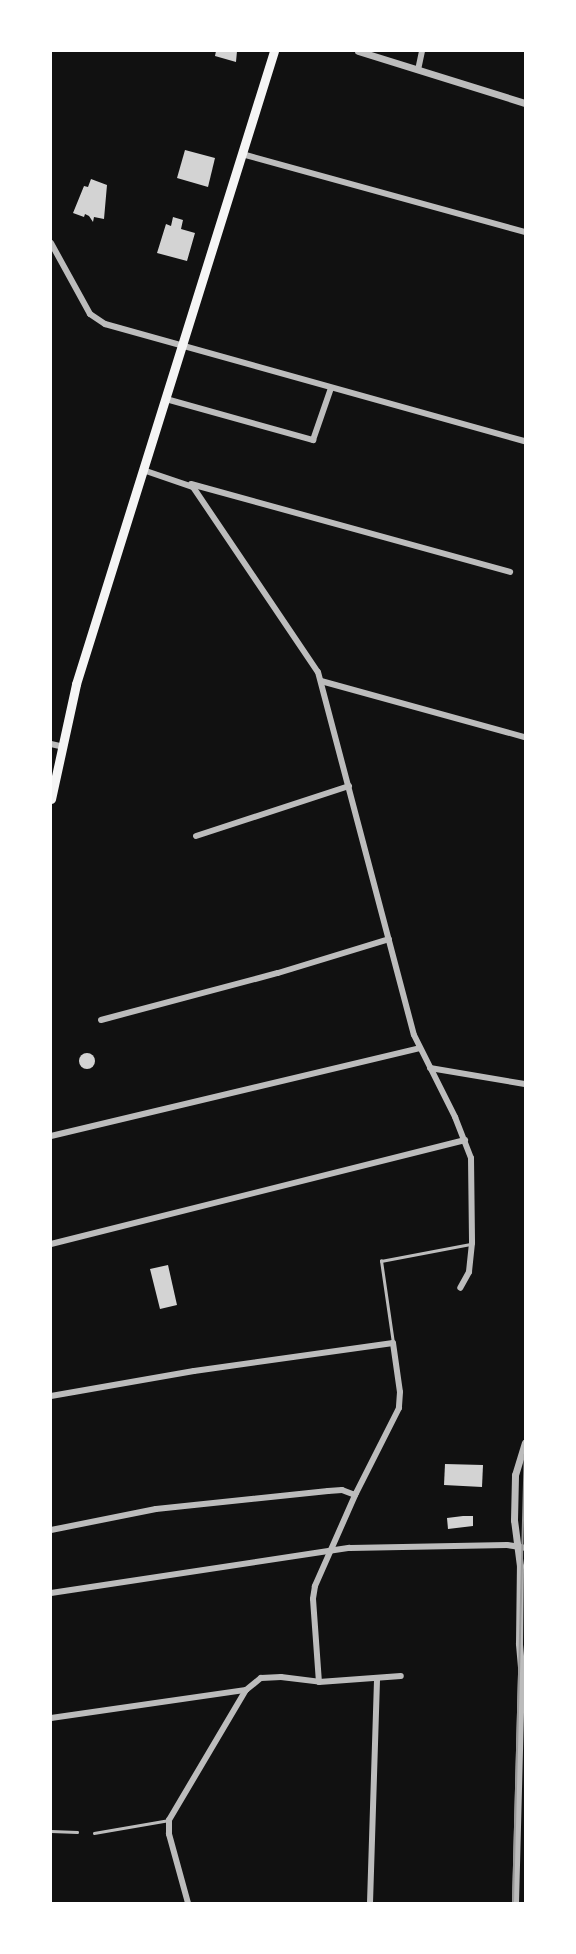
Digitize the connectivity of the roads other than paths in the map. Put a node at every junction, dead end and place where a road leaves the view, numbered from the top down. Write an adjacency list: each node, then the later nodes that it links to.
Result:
1 (274, 51): 6 (main road)
2 (358, 51): 4 (street)
3 (422, 51): 4 (street)
4 (418, 70): 5 (street)
5 (525, 103)
6 (242, 154): 7 (street); 9 (main road)
7 (525, 232)
8 (51, 243): 9 (street)
9 (182, 346): 10 (street); 11 (main road)
10 (331, 388): 11 (street); 12 (street)
11 (166, 399): 13 (main road)
12 (525, 441)
13 (143, 470): 14 (street); 18 (main road)
14 (191, 484): 15 (street); 16 (street)
15 (510, 572)
16 (321, 681): 17 (street); 19 (street)
17 (525, 737)
18 (56, 745): 20 (main road)
19 (349, 786): 21 (street); 22 (street)
20 (51, 799)
21 (196, 836)
22 (389, 939): 23 (street); 24 (street)
23 (100, 1020)
24 (419, 1048): 25 (street); 27 (street)
25 (430, 1068): 26 (street); 28 (street)
26 (525, 1084)
27 (51, 1136)
28 (465, 1140): 29 (street); 30 (street)
29 (472, 1243): 31 (street); 32 (lane)
30 (51, 1244)
31 (460, 1288)
32 (393, 1343): 33 (street); 35 (street)
33 (51, 1396)
34 (525, 1441): 37 (street)
35 (355, 1494): 36 (street); 38 (street)
36 (51, 1530)
37 (521, 1547): 38 (street); 41 (street)
38 (329, 1551): 39 (street); 44 (street)
39 (51, 1593)
40 (525, 1651): 41 (street)
41 (523, 1667): 47 (street)
42 (401, 1676): 43 (street)
43 (377, 1678): 44 (street); 53 (street)
44 (319, 1682): 45 (street)
45 (246, 1690): 46 (street); 48 (street)
46 (51, 1718)
47 (522, 1764): 54 (street)
48 (169, 1820): 51 (lane); 52 (street)
49 (51, 1831): 50 (lane)
50 (77, 1832)
51 (94, 1833)
52 (188, 1903)
53 (370, 1903)
54 (515, 1903)

